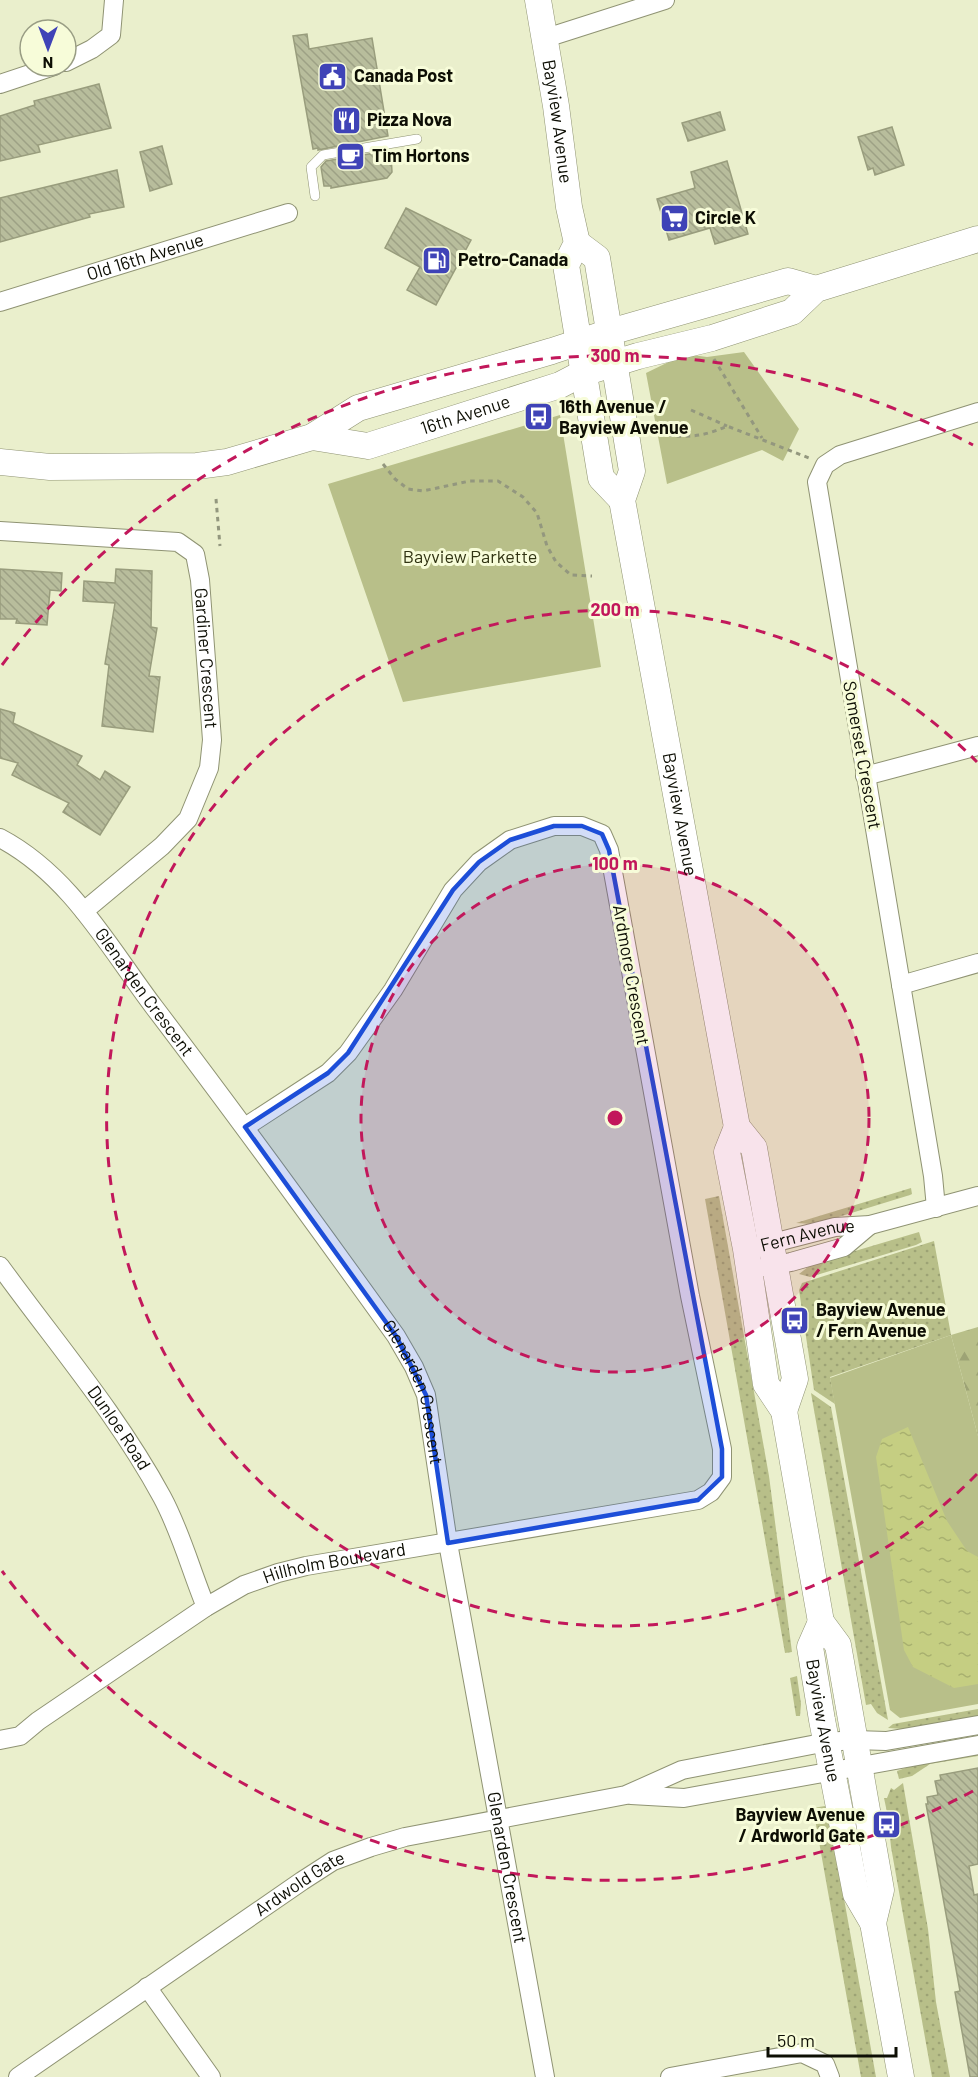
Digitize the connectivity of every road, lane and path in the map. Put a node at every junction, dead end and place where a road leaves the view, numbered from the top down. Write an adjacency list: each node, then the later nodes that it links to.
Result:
1 (114, 0): 5 (street)
2 (538, 0): 4 (main road, Bayview Avenue)
3 (665, 0): 4 (street)
4 (546, 38): 12 (main road, Bayview Avenue)
5 (78, 56)
6 (18, 78): 7 (street)
7 (0, 84)
8 (417, 139): 9 (lane)
9 (315, 196)
10 (288, 213): 14 (street, Old 16th Avenue)
11 (978, 239): 13 (main road, 16th Avenue)
12 (577, 243): 15 (main road, Bayview Avenue); 16 (main road)
13 (816, 289): 15 (main road, 16th Avenue); 18 (main road, 16th Avenue)
14 (0, 302)
15 (610, 332): 16 (main road, 16th Avenue); 18 (main road, Bayview Avenue)
16 (578, 341): 19 (main road); 24 (main road, 16th Avenue)
17 (714, 358): 25 (path)
18 (615, 363): 19 (main road, 16th Avenue); 30 (main road, Bayview Avenue)
19 (583, 373): 24 (main road, 16th Avenue); 30 (main road)
20 (691, 410): 22 (path)
21 (978, 412): 28 (street)
22 (727, 426): 23 (path); 25 (path)
23 (650, 432)
24 (312, 437): 26 (main road, 16th Avenue)
25 (763, 440): 28 (path)
26 (0, 462)
27 (383, 464): 33 (path)
28 (825, 465): 35 (street, Somerset Crescent)
29 (216, 499): 32 (path)
30 (622, 500): 41 (main road, Bayview Avenue)
31 (0, 531): 37 (street, Gardiner Crescent)
32 (219, 546)
33 (592, 576)
34 (978, 746): 35 (street)
35 (865, 776): 39 (street, Somerset Crescent)
36 (0, 838): 37 (street, Glenarden Crescent)
37 (84, 911): 40 (street, Glenarden Crescent)
38 (978, 963): 39 (street)
39 (902, 985): 43 (street, Somerset Crescent)
40 (245, 1127): 48 (street, Ardmore Crescent); 49 (street, Glenarden Crescent)
41 (737, 1127): 44 (main road, Bayview Avenue); 45 (main road, Bayview Avenue)
42 (978, 1196): 43 (street, Fern Avenue)
43 (936, 1208): 44 (street, Fern Avenue)
44 (772, 1255): 45 (street, Fern Avenue); 47 (main road, Bayview Avenue)
45 (747, 1259): 47 (main road, Bayview Avenue)
46 (0, 1266): 50 (street, Dunloe Road)
47 (784, 1411): 51 (main road, Bayview Avenue)
48 (711, 1492): 49 (street, Hillholm Boulevard)
49 (448, 1543): 50 (street, Hillholm Boulevard); 60 (street, Glenarden Crescent)
50 (206, 1607): 53 (street, Hillholm Boulevard)
51 (820, 1622): 54 (main road, Bayview Avenue); 55 (main road, Bayview Avenue)
52 (978, 1725): 54 (street, Ardwold Gate)
53 (0, 1740)
54 (855, 1740): 55 (street, Ardwold Gate); 57 (main road, Bayview Avenue)
55 (827, 1742): 58 (main road, Bayview Avenue); 59 (street, Ardwold Gate)
56 (978, 1745): 57 (street, Ardwold Gate)
57 (860, 1767): 58 (street, Ardwold Gate); 61 (main road, Bayview Avenue)
58 (833, 1772): 59 (street, Ardwold Gate); 61 (main road, Bayview Avenue)
59 (626, 1795): 60 (street, Ardwold Gate)
60 (499, 1819): 62 (street, Ardwold Gate); 65 (street, Glenarden Crescent)
61 (873, 1923): 68 (main road, Bayview Avenue)
62 (147, 1987): 63 (street, Ardwold Gate); 64 (street)
63 (18, 2077)
64 (211, 2077)
65 (545, 2077)
66 (670, 2077): 67 (street)
67 (830, 2077)
68 (901, 2077)

